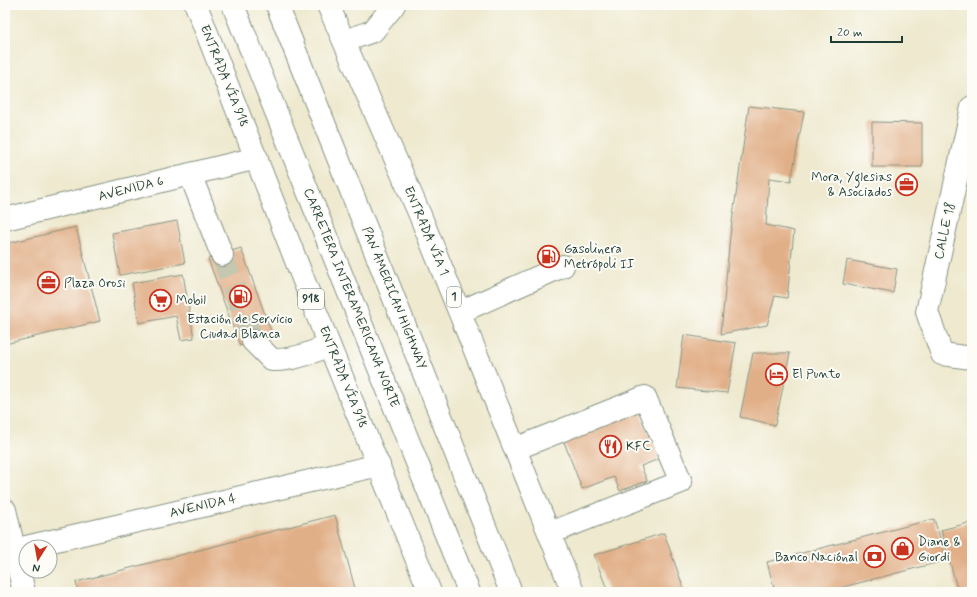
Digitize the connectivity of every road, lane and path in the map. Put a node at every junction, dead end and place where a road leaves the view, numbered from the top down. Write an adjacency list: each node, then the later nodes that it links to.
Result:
1 (196, 5): 8 (main road, ENTRADA VÍA 918 / 918)
2 (233, 5): 26 (main road, CARRETERA INTERAMERICANA NORTE)
3 (277, 5): 27 (main road, PAN AMERICAN HIGHWAY)
4 (328, 5): 6 (main road, ENTRADA VÍA 1 / 1)
5 (394, 5): 6 (main road)
6 (345, 41): 13 (main road, ENTRADA VÍA 1 / 1)
7 (972, 107): 16 (main road, CALLE 18)
8 (257, 158): 9 (main road, AVENIDA 6); 15 (main road, ENTRADA VÍA 918 / 918)
9 (190, 174): 10 (main road, AVENIDA 6); 11 (main road)
10 (5, 219)
11 (222, 254)
12 (563, 266): 13 (main road)
13 (460, 312): 17 (main road, ENTRADA VÍA 1 / 1)
14 (253, 341): 15 (main road)
15 (329, 345): 18 (main road, ENTRADA VÍA 918 / 918)
16 (972, 358)
17 (515, 449): 20 (main road, ENTRADA VÍA 1 / 1); 20 (main road)
18 (379, 465): 21 (main road, AVENIDA 4); 25 (main road, ENTRADA VÍA 918 / 918)
19 (5, 510): 22 (main road)
20 (550, 533): 28 (main road, ENTRADA VÍA 1 / 1)
21 (58, 540)
22 (18, 549)
23 (22, 579): 24 (main road)
24 (24, 592)
25 (430, 592)
26 (469, 592)
27 (511, 592)
28 (573, 592)

